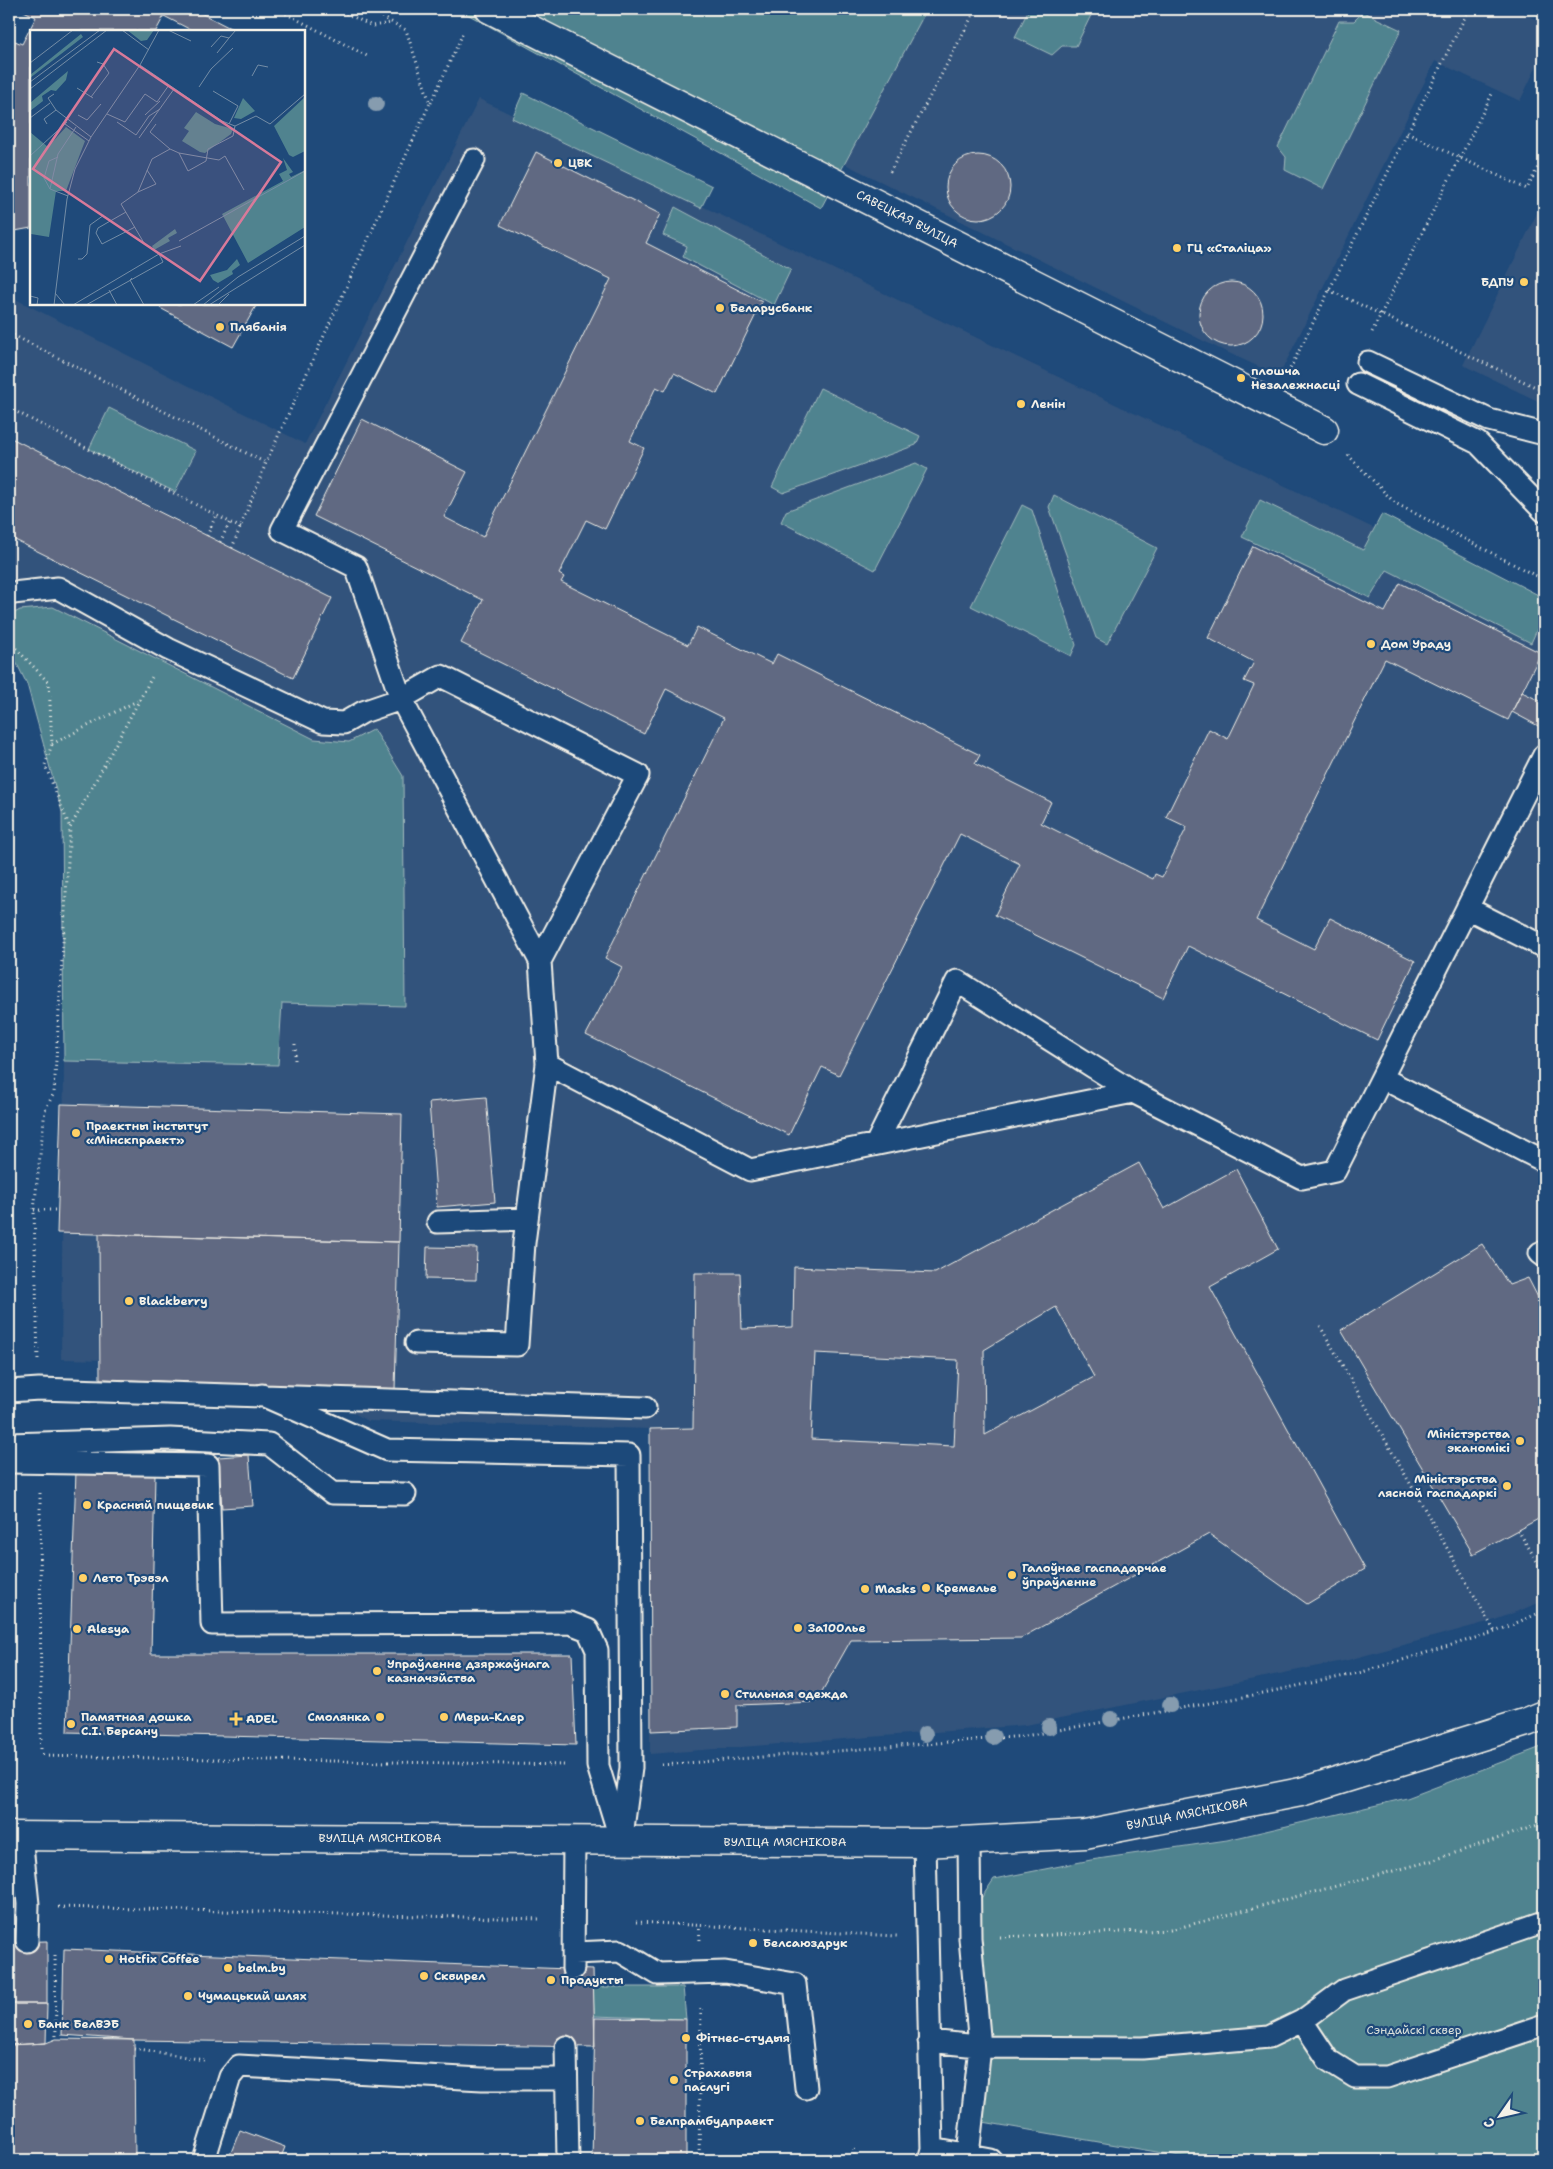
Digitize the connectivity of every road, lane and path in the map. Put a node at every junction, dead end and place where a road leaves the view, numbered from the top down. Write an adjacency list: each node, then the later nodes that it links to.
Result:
1 (277, 9): 9 (path)
2 (337, 9): 7 (path)
3 (490, 9): 16 (main road, САВЕЦКАЯ ВУЛІЦА)
4 (976, 9): 16 (path)
5 (1468, 9): 12 (path)
6 (382, 17): 7 (path)
7 (392, 22): 11 (path)
8 (467, 26): 11 (path)
9 (367, 56)
10 (1492, 94): 14 (path)
11 (430, 103): 27 (path)
12 (1407, 133): 14 (path); 17 (path)
13 (1544, 155): 14 (path)
14 (1461, 158): 18 (path)
15 (474, 160): 39 (lane)
16 (874, 203): 23 (main road, САВЕЦКАЯ ВУЛІЦА)
17 (1329, 290): 18 (path); 23 (path)
18 (1380, 314): 20 (path); 22 (path)
19 (9, 333): 27 (path)
20 (1368, 351): 26 (lane)
21 (1358, 384): 28 (lane)
22 (1544, 391)
23 (1273, 404): 25 (main road, САВЕЦКАЯ ВУЛІЦА)
24 (9, 408): 29 (path)
25 (1324, 430): 35 (path)
26 (1544, 434)
27 (266, 464): 31 (path)
28 (1544, 511)
29 (216, 515): 30 (path); 32 (path)
30 (230, 522): 31 (path); 33 (path)
31 (241, 528): 34 (path)
32 (207, 536)
33 (220, 542)
34 (232, 548)
35 (1544, 580)
36 (9, 595): 38 (lane)
37 (9, 641): 41 (path)
38 (168, 649): 39 (lane); 40 (path)
39 (401, 699): 46 (lane); 46 (lane)
40 (137, 701): 41 (path); 43 (path)
41 (52, 744): 43 (path)
42 (1544, 755): 44 (lane)
43 (70, 828): 54 (path)
44 (1467, 908): 45 (lane); 50 (lane)
45 (1544, 947)
46 (540, 961): 49 (lane)
47 (295, 1041): 48 (path)
48 (295, 1060)
49 (548, 1064): 52 (lane); 56 (lane)
50 (1382, 1078): 51 (lane); 53 (lane)
51 (1133, 1092): 52 (lane); 52 (lane)
52 (876, 1144)
53 (1544, 1161)
54 (34, 1210): 55 (path); 60 (path)
55 (58, 1210)
56 (527, 1219): 57 (lane); 59 (lane)
57 (438, 1222)
58 (1320, 1326): 71 (path)
59 (416, 1343)
60 (39, 1389): 61 (lane); 62 (lane)
61 (9, 1391)
62 (262, 1396): 63 (lane); 74 (lane)
63 (645, 1408)
64 (9, 1444): 67 (lane)
65 (9, 1462): 66 (lane)
66 (39, 1464): 73 (lane); 73 (path)
67 (405, 1494)
68 (1518, 1530): 69 (path)
69 (1544, 1573)
70 (1544, 1612): 71 (path)
71 (1495, 1632): 74 (path)
72 (1544, 1715): 78 (main road, ВУЛІЦА МЯСНІКОВА)
73 (598, 1766): 79 (lane)
74 (632, 1768): 79 (lane)
75 (1544, 1823): 87 (path)
76 (15, 1836): 77 (main road, ВУЛІЦА МЯСНІКОВА); 81 (lane)
77 (574, 1840): 79 (main road, ВУЛІЦА МЯСНІКОВА); 82 (lane)
78 (969, 1840): 80 (main road, ВУЛІЦА МЯСНІКОВА); 87 (lane)
79 (621, 1841): 80 (main road, ВУЛІЦА МЯСНІКОВА)
80 (924, 1843): 86 (lane)
81 (28, 1904): 82 (path); 88 (lane)
82 (573, 1920): 90 (lane)
83 (631, 1922): 85 (path)
84 (1544, 1922): 91 (lane)
85 (699, 1924): 86 (path); 90 (path)
86 (927, 1938): 94 (lane)
87 (970, 1938): 95 (lane)
88 (27, 1941)
89 (55, 1945): 93 (path)
90 (701, 1973): 100 (lane); 106 (path)
91 (1302, 2021): 92 (lane); 95 (lane)
92 (1544, 2025)
93 (56, 2040)
94 (929, 2041): 95 (lane); 102 (lane)
95 (980, 2046): 103 (lane)
96 (566, 2047): 99 (lane)
97 (134, 2048): 98 (path)
98 (239, 2066): 99 (lane); 104 (lane)
99 (565, 2079): 105 (lane)
100 (806, 2088)
101 (854, 2149): 107 (path)
102 (931, 2154): 103 (lane)
103 (968, 2155): 108 (lane)
104 (204, 2160)
105 (568, 2160)
106 (700, 2160)
107 (855, 2160)
108 (991, 2160)

